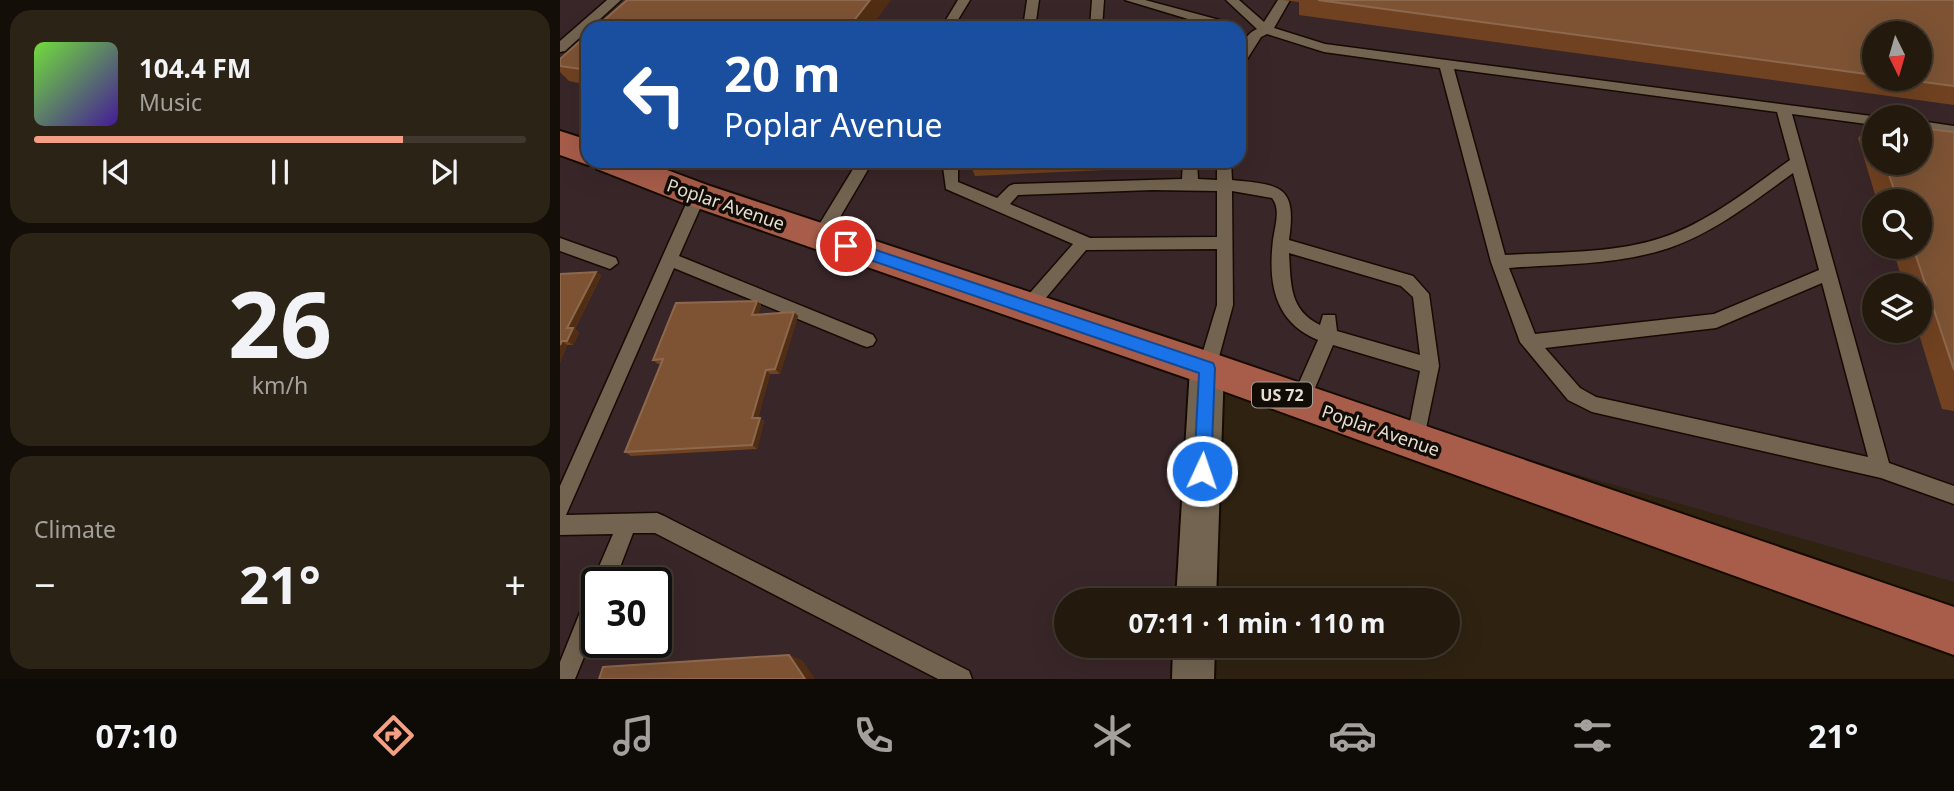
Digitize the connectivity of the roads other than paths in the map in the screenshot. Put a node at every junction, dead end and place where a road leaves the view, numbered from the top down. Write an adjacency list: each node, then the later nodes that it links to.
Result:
1 (615, 0): 8 (lane)
2 (964, 0): 9 (lane)
3 (1033, 0): 10 (lane)
4 (1098, 0): 11 (lane)
5 (1131, 0): 12 (lane)
6 (1232, 0): 15 (lane)
7 (1284, 0): 15 (lane)
8 (591, 21)
9 (951, 21)
10 (1030, 21)
11 (1096, 21)
12 (1197, 21)
13 (581, 30): 16 (lane)
14 (1246, 31): 15 (lane)
15 (1261, 32): 17 (lane); 18 (lane)
16 (560, 48)
17 (1246, 52)
18 (1446, 64): 19 (lane); 41 (lane)
19 (1783, 108): 20 (lane); 25 (lane)
20 (1862, 118)
21 (1932, 128): 22 (lane)
22 (1954, 131)
23 (560, 142): 24 (main road)
24 (581, 150)
25 (1797, 162): 41 (lane); 43 (lane)
26 (627, 168): 33 (main road, Poplar Avenue / US 72)
27 (862, 168): 35 (lane)
28 (950, 168): 34 (lane)
29 (1190, 168): 32 (lane)
30 (1224, 168): 31 (lane)
31 (1224, 184): 32 (lane); 36 (lane); 39 (lane)
32 (1190, 185): 34 (lane)
33 (698, 195): 35 (main road, Poplar Avenue / US 72); 40 (lane)
34 (1000, 205): 38 (lane)
35 (820, 237): 44 (main road, Poplar Avenue / US 72)
36 (1225, 243): 38 (lane); 49 (lane)
37 (560, 244): 42 (lane)
38 (1082, 244): 44 (lane)
39 (1281, 244): 45 (lane); 48 (lane)
40 (669, 259): 46 (lane); 54 (lane)
41 (1499, 262): 47 (lane)
42 (610, 263)
43 (1828, 273): 47 (lane); 52 (lane)
44 (1028, 307): 49 (main road, Poplar Avenue / US 72)
45 (1329, 328): 48 (lane); 50 (lane)
46 (867, 340)
47 (1529, 342): 52 (lane)
48 (1430, 366): 51 (lane)
49 (1207, 368): 50 (main road, Poplar Avenue / US 72); 58 (street)
50 (1300, 401): 51 (main road, Poplar Avenue / US 72)
51 (1415, 442): 59 (main road, Poplar Avenue / US 72)
52 (1881, 468): 53 (lane)
53 (1954, 495)
54 (560, 508)
55 (626, 523): 56 (lane); 57 (lane); 63 (lane)
56 (560, 525)
57 (609, 567)
58 (1197, 588)
59 (1954, 631)
60 (581, 638): 62 (lane)
61 (1194, 658): 64 (street)
62 (565, 679)
63 (961, 679)
64 (1193, 679)

